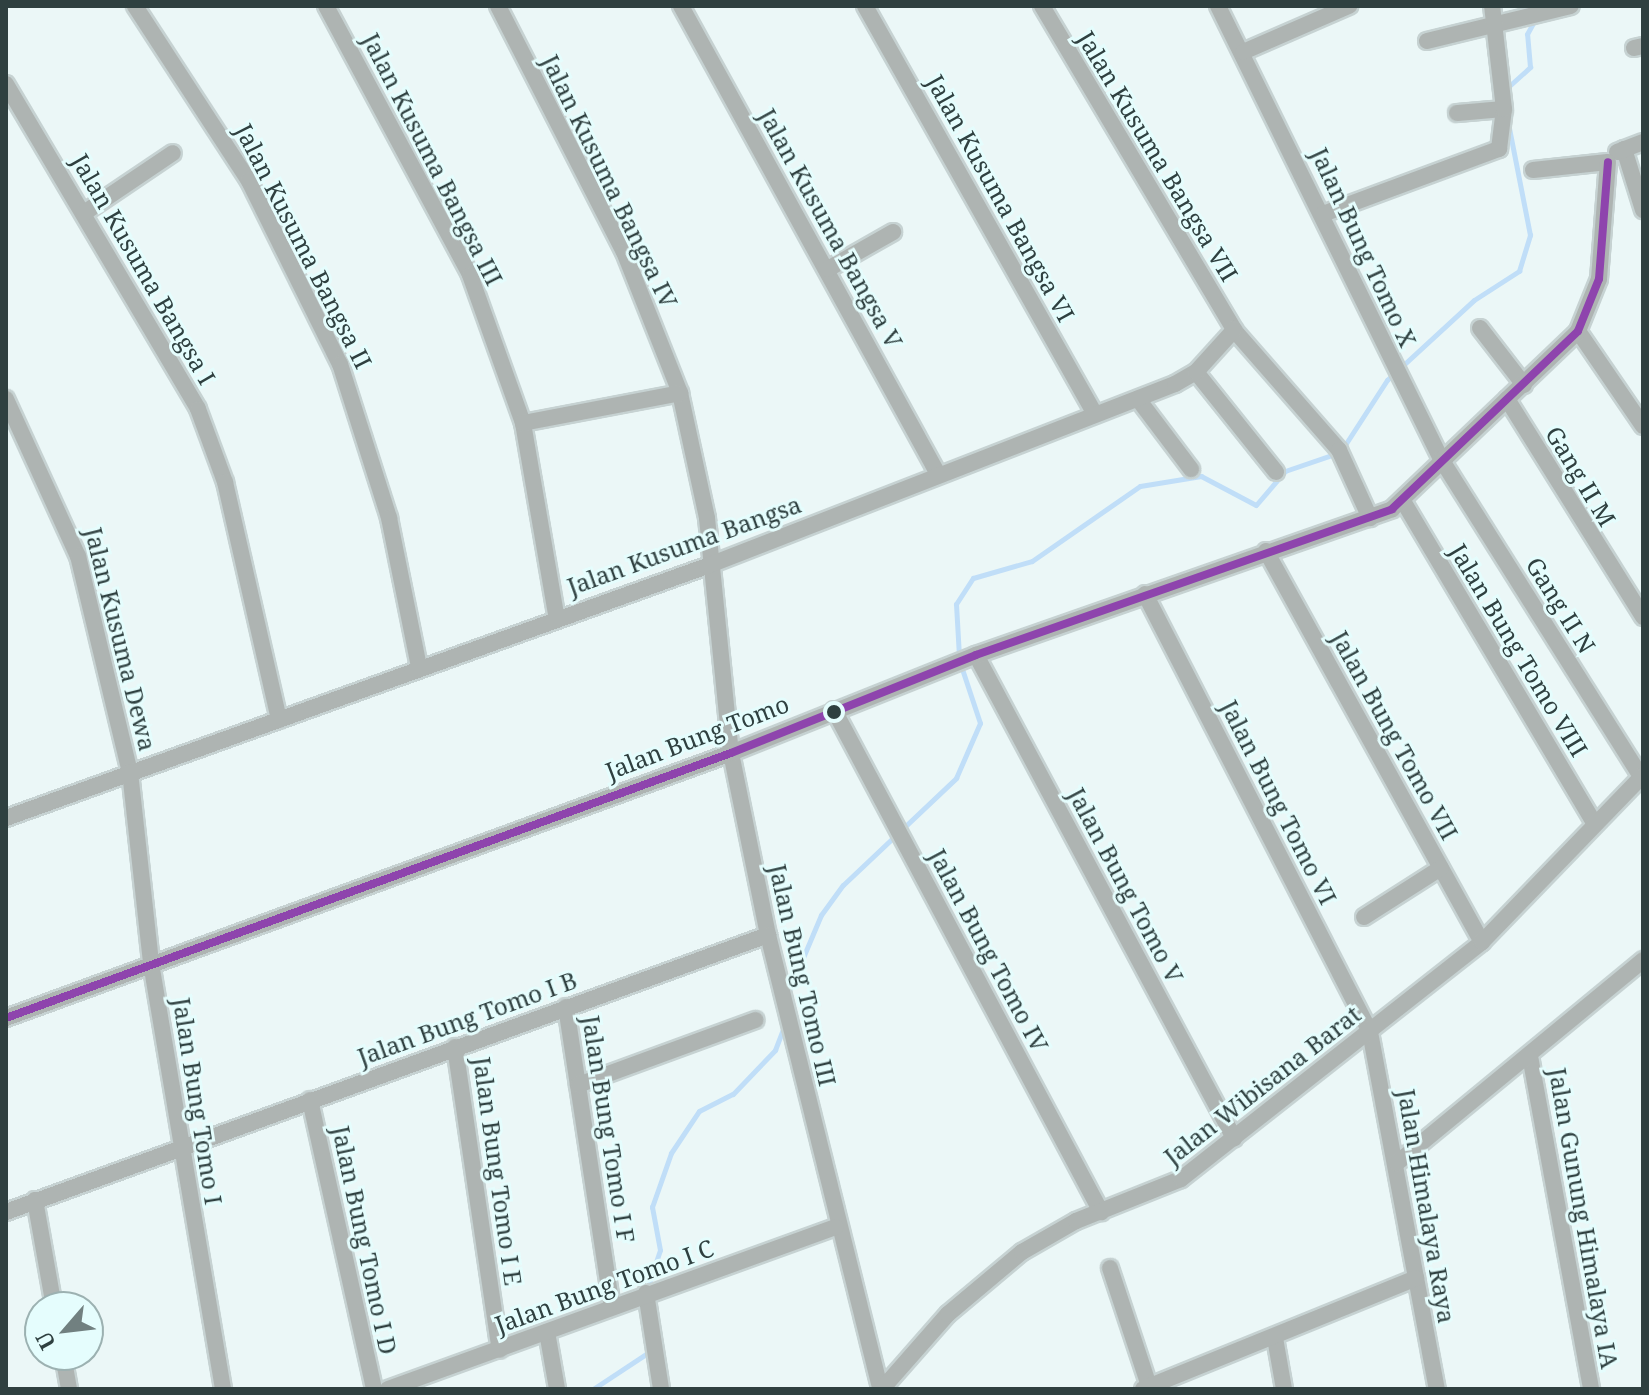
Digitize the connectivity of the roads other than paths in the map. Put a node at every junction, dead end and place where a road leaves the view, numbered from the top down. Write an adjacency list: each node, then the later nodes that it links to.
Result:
1 (135, 6): 50 (street, Jalan Kusuma Bangsa II)
2 (326, 6): 36 (street, Jalan Kusuma Bangsa III)
3 (498, 6): 31 (street, Jalan Kusuma Bangsa IV)
4 (681, 6): 25 (street, Jalan Kusuma Bangsa V)
5 (865, 6): 35 (street, Jalan Kusuma Bangsa VI)
6 (1042, 6): 27 (street, Jalan Kusuma Bangsa VII)
7 (1218, 6): 12 (street, Jalan Bung Tomo X)
8 (1349, 6): 12 (street)
9 (1571, 6): 10 (street)
10 (1493, 14): 11 (street); 14 (street)
11 (1427, 41)
12 (1243, 52): 23 (street, Jalan Bung Tomo X)
13 (6, 84): 22 (street, Jalan Kusuma Bangsa I)
14 (1504, 109): 15 (street); 23 (street)
15 (1457, 113)
16 (1643, 142): 17 (street)
17 (1624, 149): 19 (street); 21 (street)
18 (173, 153): 22 (street)
19 (1608, 162): 20 (street); 28 (street)
20 (1533, 170)
21 (1643, 210)
22 (84, 213): 52 (street, Jalan Kusuma Bangsa I)
23 (1323, 214): 38 (street, Jalan Bung Tomo X)
24 (893, 232): 25 (street)
25 (828, 269): 41 (street, Jalan Kusuma Bangsa V)
26 (1480, 328): 30 (street)
27 (1234, 330): 29 (street, Jalan Kusuma Bangsa); 43 (street, Jalan Kusuma Bangsa VII)
28 (1578, 331): 30 (street); 37 (street)
29 (1196, 372): 33 (street, Jalan Kusuma Bangsa); 40 (street)
30 (1524, 385): 34 (street)
31 (680, 393): 36 (street); 45 (street, Jalan Kusuma Bangsa IV)
32 (6, 399): 54 (street, Jalan Kusuma Dewa)
33 (1138, 399): 35 (street, Jalan Kusuma Bangsa); 39 (street)
34 (1507, 399): 38 (street); 48 (street, Gang II M)
35 (1095, 414): 41 (street, Jalan Kusuma Bangsa)
36 (523, 423): 47 (street, Jalan Kusuma Bangsa III)
37 (1643, 426)
38 (1441, 459): 42 (street); 55 (street, Gang II N)
39 (1191, 469)
40 (1276, 472)
41 (938, 474): 45 (street, Jalan Kusuma Bangsa)
42 (1403, 501): 43 (street, Jalan Bung Tomo); 57 (street, Jalan Bung Tomo VIII)
43 (1370, 518): 44 (street, Jalan Bung Tomo)
44 (1266, 551): 46 (street, Jalan Bung Tomo); 58 (street, Jalan Bung Tomo VII)
45 (707, 566): 47 (street, Jalan Kusuma Bangsa); 53 (street, Jalan Bung Tomo III)
46 (1145, 594): 49 (street, Jalan Bung Tomo); 67 (street, Jalan Bung Tomo VI)
47 (556, 615): 50 (street, Jalan Kusuma Bangsa)
48 (1643, 617)
49 (976, 655): 51 (street, Jalan Bung Tomo); 72 (street, Jalan Bung Tomo V)
50 (419, 667): 52 (street, Jalan Kusuma Bangsa)
51 (834, 710): 53 (street, Jalan Bung Tomo); 77 (street, Jalan Bung Tomo IV)
52 (279, 720): 54 (street, Jalan Kusuma Bangsa)
53 (731, 753): 60 (street, Jalan Bung Tomo III); 63 (street, Jalan Bung Tomo)
54 (130, 772): 56 (street, Jalan Kusuma Dewa); 63 (street, Jalan Bung Tomo I)
55 (1642, 776): 57 (street, Jalan Wibisana Barat)
56 (6, 818)
57 (1594, 823): 61 (street, Jalan Wibisana Barat)
58 (1441, 868): 59 (street); 61 (street, Jalan Bung Tomo VII)
59 (1364, 917)
60 (768, 935): 64 (street, Jalan Bung Tomo I B); 78 (street, Jalan Bung Tomo III)
61 (1482, 942): 67 (street, Jalan Wibisana Barat)
62 (1643, 960): 69 (street)
63 (151, 963): 65 (street, Jalan Bung Tomo); 73 (street, Jalan Bung Tomo I)
64 (566, 1007): 68 (street, Jalan Bung Tomo I B); 70 (street, Jalan Bung Tomo I F)
65 (6, 1018)
66 (756, 1020): 70 (street)
67 (1370, 1032): 72 (street, Jalan Wibisana Barat); 74 (street, Jalan Himalaya Raya)
68 (455, 1047): 71 (street, Jalan Bung Tomo I B); 86 (street, Jalan Bung Tomo I E)
69 (1530, 1056): 74 (street); 96 (street, Jalan Gunung Himalaya IA)
70 (578, 1085): 83 (street, Jalan Bung Tomo I F)
71 (310, 1100): 73 (street, Jalan Bung Tomo I B); 89 (street, Jalan Bung Tomo I D)
72 (1234, 1138): 77 (street, Jalan Wibisana Barat)
73 (181, 1143): 75 (street, Jalan Bung Tomo I B); 88 (street, Jalan Bung Tomo I)
74 (1397, 1163): 80 (street, Jalan Himalaya Raya)
75 (35, 1200): 76 (street, Jalan Bung Tomo I B); 81 (street)
76 (6, 1212)
77 (1101, 1212): 93 (street, Jalan Wibisana Barat)
78 (836, 1227): 82 (street, Jalan Bung Tomo I C); 93 (street, Jalan Bung Tomo III)
79 (1110, 1268): 87 (street)
80 (1416, 1278): 85 (street); 95 (street, Jalan Himalaya Raya)
81 (51, 1291)
82 (646, 1293): 83 (street, Jalan Bung Tomo I C); 92 (street)
83 (612, 1306): 84 (street, Jalan Bung Tomo I C)
84 (547, 1332): 86 (street, Jalan Bung Tomo I C); 91 (street)
85 (1275, 1338): 87 (street); 94 (street)
86 (500, 1350): 90 (street, Jalan Bung Tomo I C)
87 (1146, 1387)
88 (223, 1389)
89 (374, 1389)
90 (388, 1389)
91 (557, 1389)
92 (661, 1389)
93 (881, 1389)
94 (1284, 1389)
95 (1437, 1389)
96 (1591, 1389)

